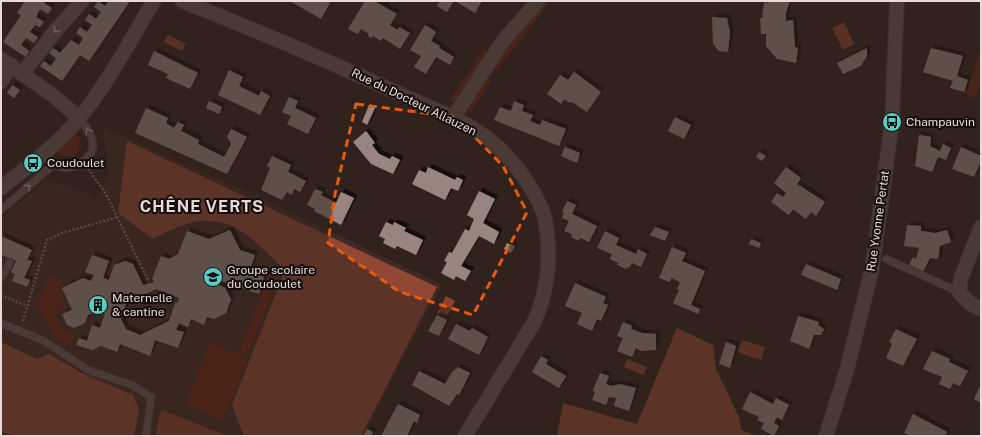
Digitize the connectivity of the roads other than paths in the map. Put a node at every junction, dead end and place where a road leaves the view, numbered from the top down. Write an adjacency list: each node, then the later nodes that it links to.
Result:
1 (82, 1): 7 (street, one-way to 7)
2 (154, 1): 9 (street)
3 (182, 1): 10 (street, Rue du Docteur Allauzen)
4 (538, 1): 10 (street)
5 (897, 1): 24 (street, Rue Yvonne Pertat)
6 (6, 62): 7 (street); 8 (street)
7 (22, 73): 9 (street)
8 (1, 82)
9 (79, 118): 11 (street); 12 (lane, one-way to 9)
10 (453, 118): 23 (street, Rue du Docteur Allauzen)
11 (45, 153): 12 (lane); 13 (street)
12 (54, 164): 14 (lane, one-way to 12)
13 (1, 188)
14 (1, 210)
15 (981, 227): 19 (street)
16 (886, 259): 19 (lane)
17 (10, 262): 18 (lane)
18 (1, 278)
19 (959, 292): 20 (street)
20 (981, 309)
21 (1, 323): 22 (lane)
22 (146, 436)
23 (465, 436)
24 (826, 436)

